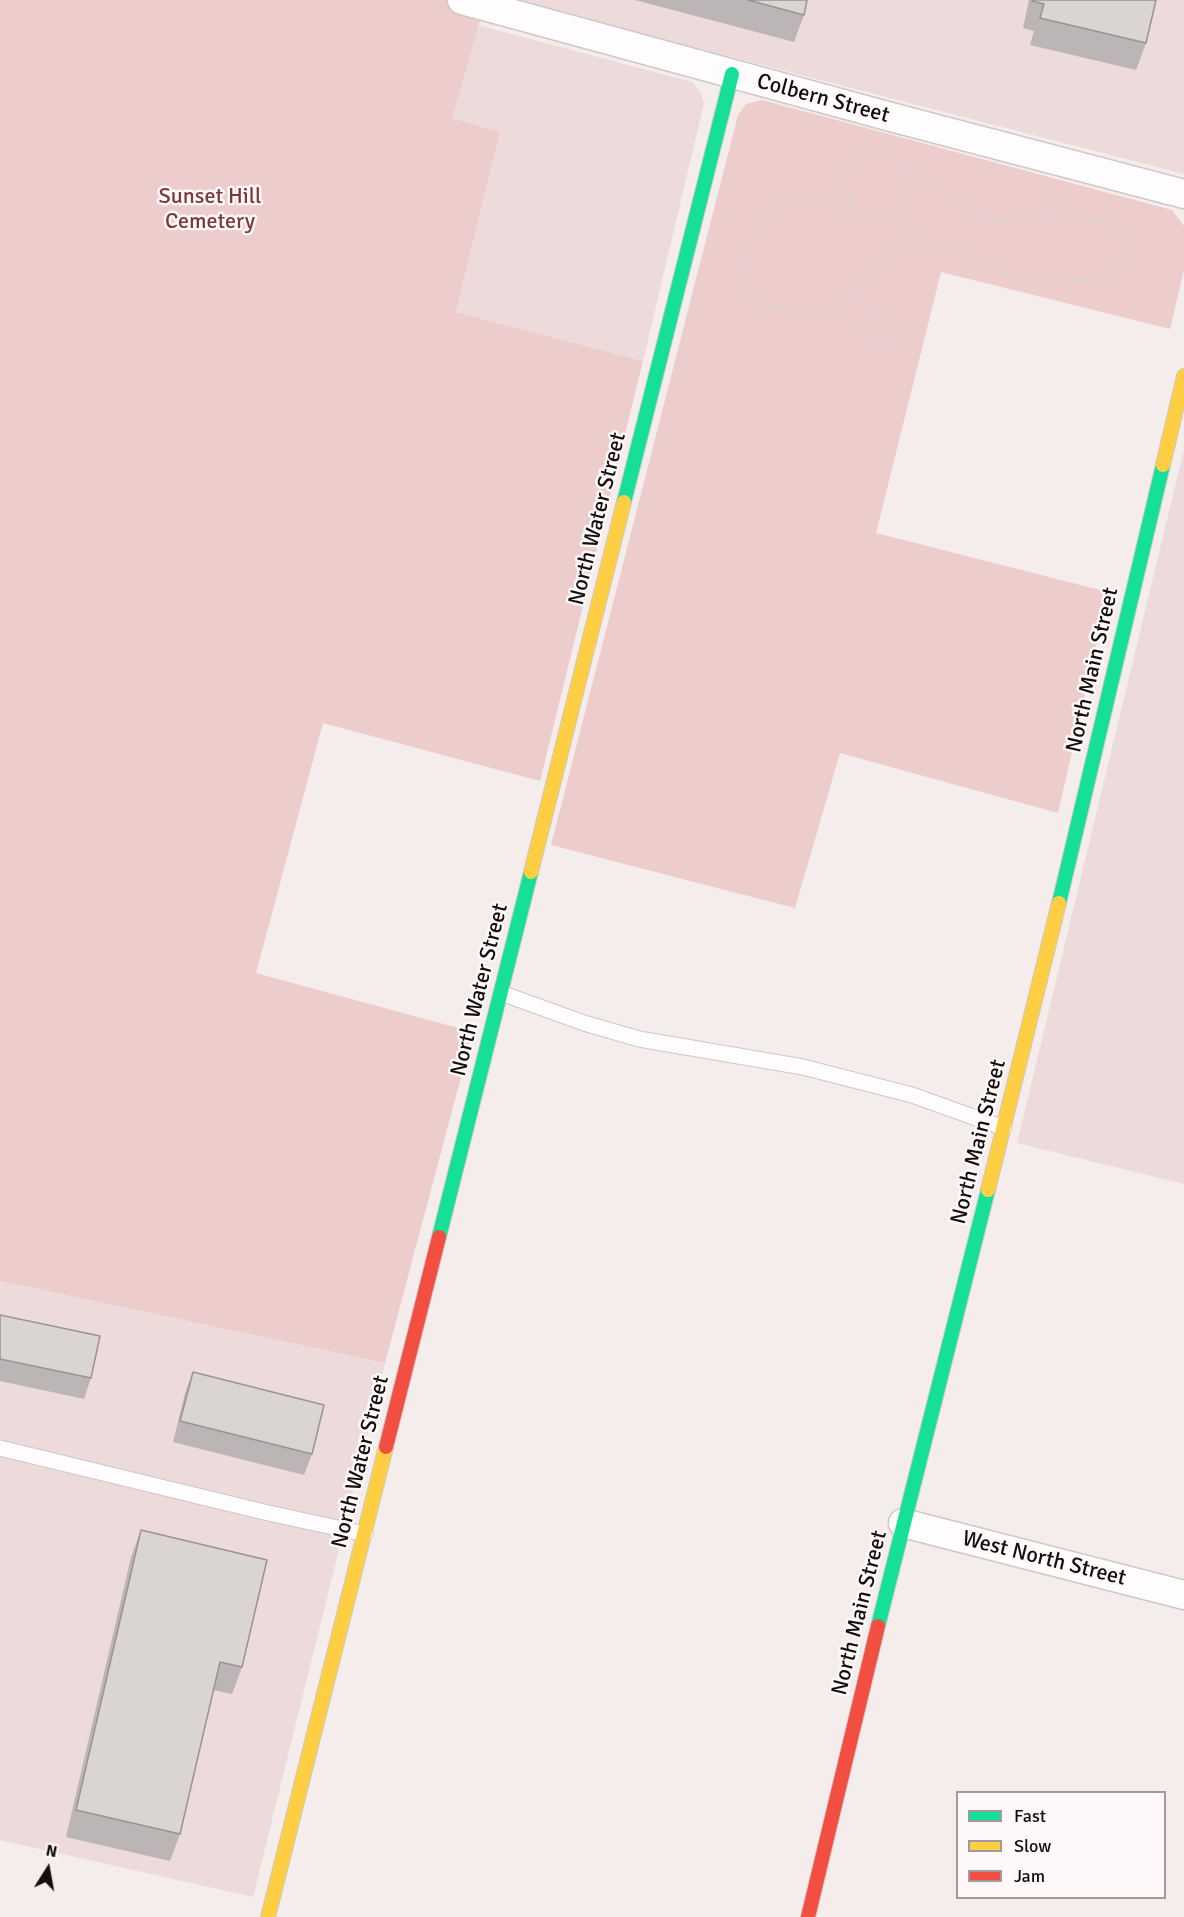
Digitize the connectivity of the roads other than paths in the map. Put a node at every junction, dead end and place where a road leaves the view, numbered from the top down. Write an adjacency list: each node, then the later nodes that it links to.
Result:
1 (462, 0): 2 (street, Colbern Street)
2 (732, 74): 3 (street, Colbern Street); 5 (street, North Water Street)
3 (1184, 194)
4 (1184, 376): 6 (street, North Main Street)
5 (501, 993): 6 (lane); 9 (street, North Water Street)
6 (1004, 1128): 8 (street, North Main Street)
7 (0, 1448): 9 (lane)
8 (903, 1523): 10 (street, West North Street); 12 (street, North Main Street)
9 (365, 1534): 11 (street, North Water Street)
10 (1184, 1595)
11 (268, 1917)
12 (808, 1917)

